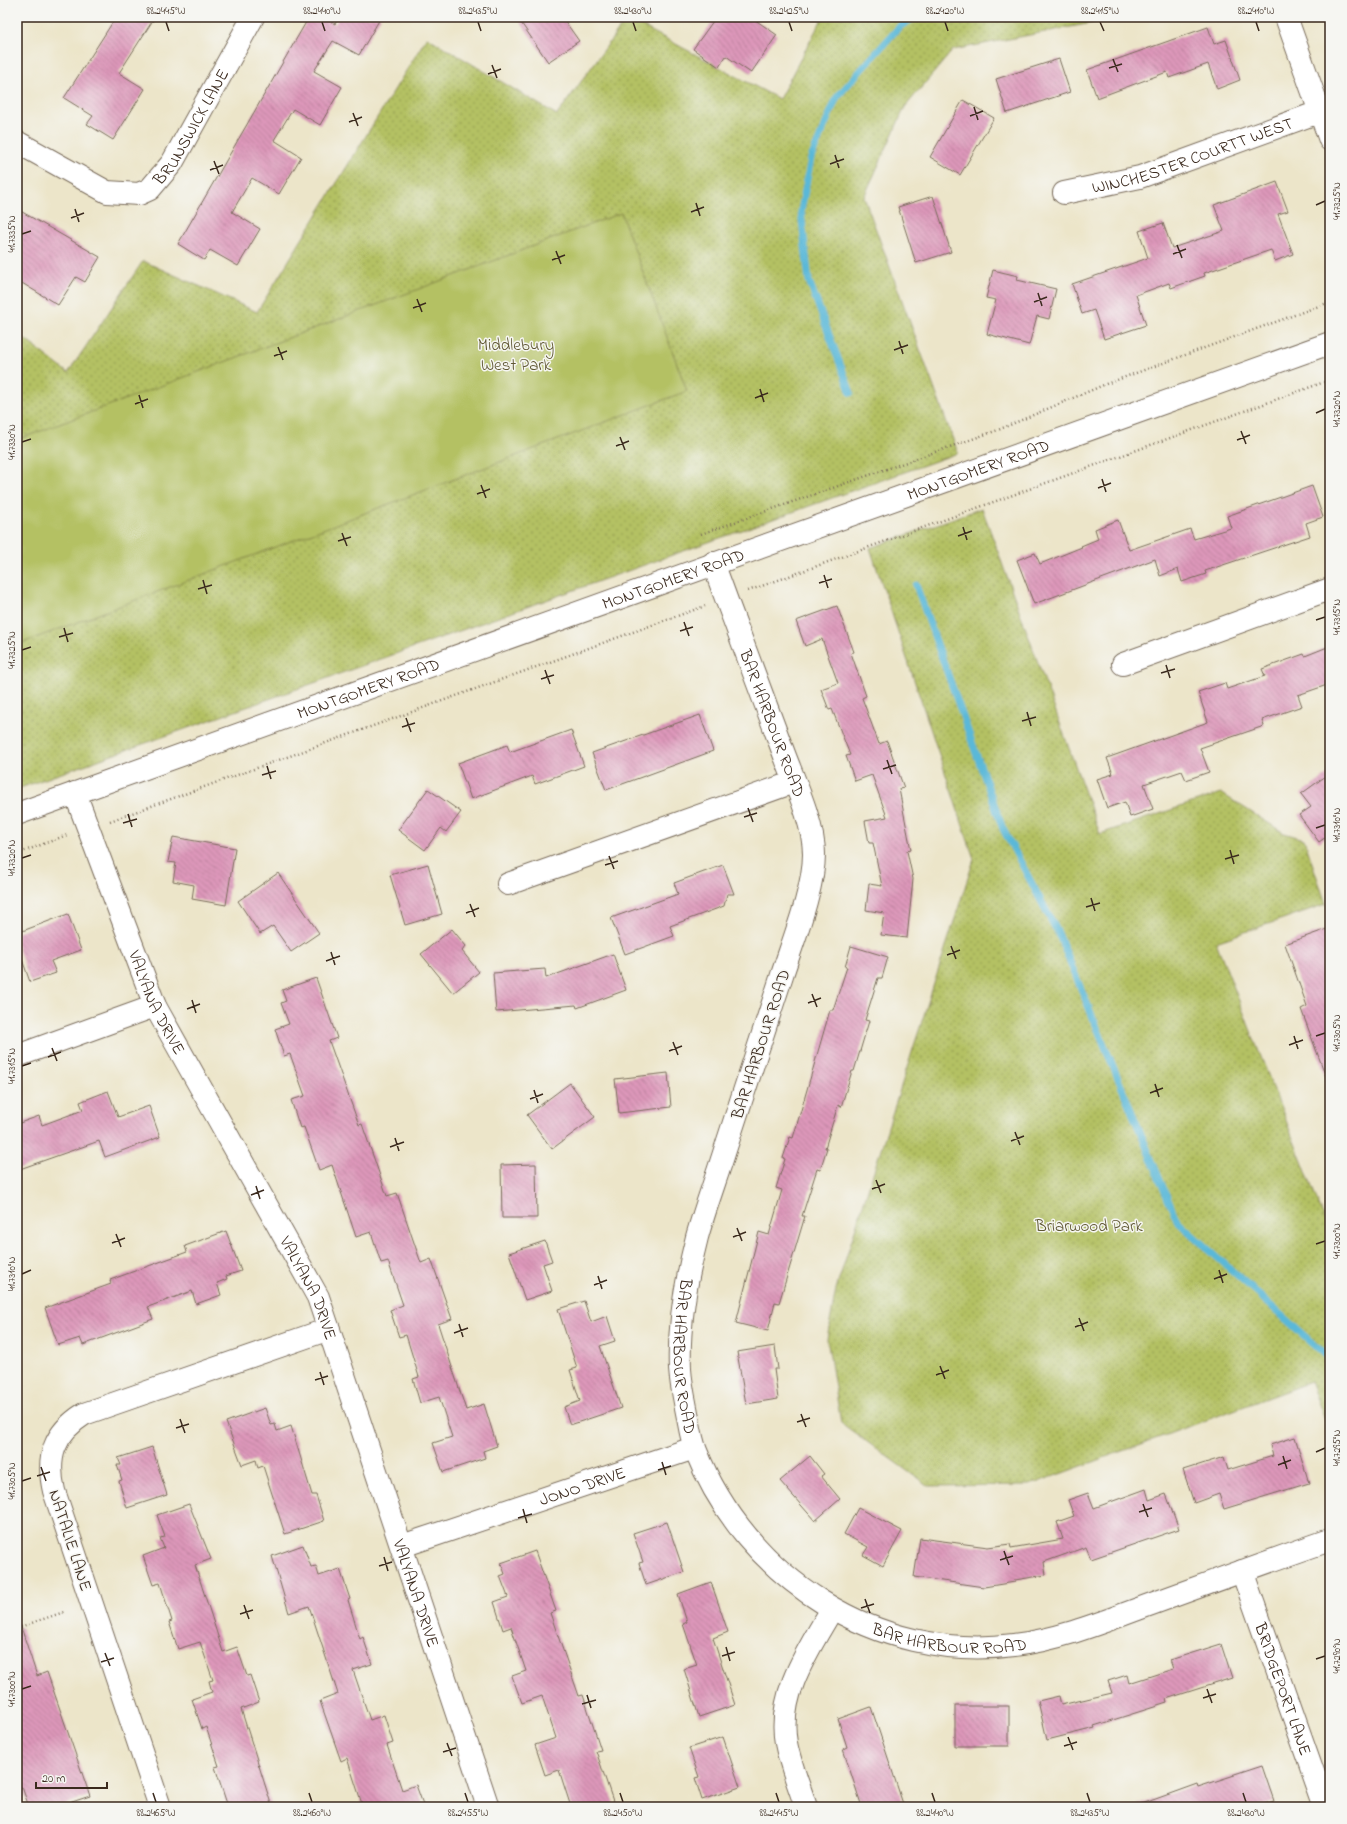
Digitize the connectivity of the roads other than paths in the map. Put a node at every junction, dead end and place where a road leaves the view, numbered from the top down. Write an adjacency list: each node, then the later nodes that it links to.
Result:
1 (254, 17): 5 (street, BRUNSWICK LANE)
2 (1286, 17): 3 (street)
3 (1325, 110): 4 (street); 6 (street, WINCHESTER COURTT WEST)
4 (1330, 140)
5 (17, 142)
6 (1064, 193)
7 (1330, 343): 8 (street, MONTGOMERY ROAD)
8 (713, 563): 11 (street, BAR HARBOUR ROAD); 12 (street, MONTGOMERY ROAD)
9 (1330, 589): 10 (street)
10 (1123, 664)
11 (794, 782): 14 (street); 18 (street, BAR HARBOUR ROAD)
12 (75, 793): 13 (street, MONTGOMERY ROAD); 15 (street, VALYANA DRIVE)
13 (17, 814)
14 (508, 884)
15 (155, 1006): 16 (street); 17 (street, VALYANA DRIVE)
16 (17, 1056)
17 (329, 1329): 20 (street, VALYANA DRIVE); 23 (street, NATALIE LANE)
18 (694, 1448): 20 (street, JONO DRIVE); 22 (street, BAR HARBOUR ROAD)
19 (1330, 1540): 21 (street, BAR HARBOUR ROAD)
20 (402, 1546): 24 (street, VALYANA DRIVE)
21 (1242, 1571): 22 (street, BAR HARBOUR ROAD); 26 (street, BRIDGEPORT LANE)
22 (832, 1609): 25 (street)
23 (160, 1807)
24 (488, 1807)
25 (806, 1807)
26 (1323, 1807)

